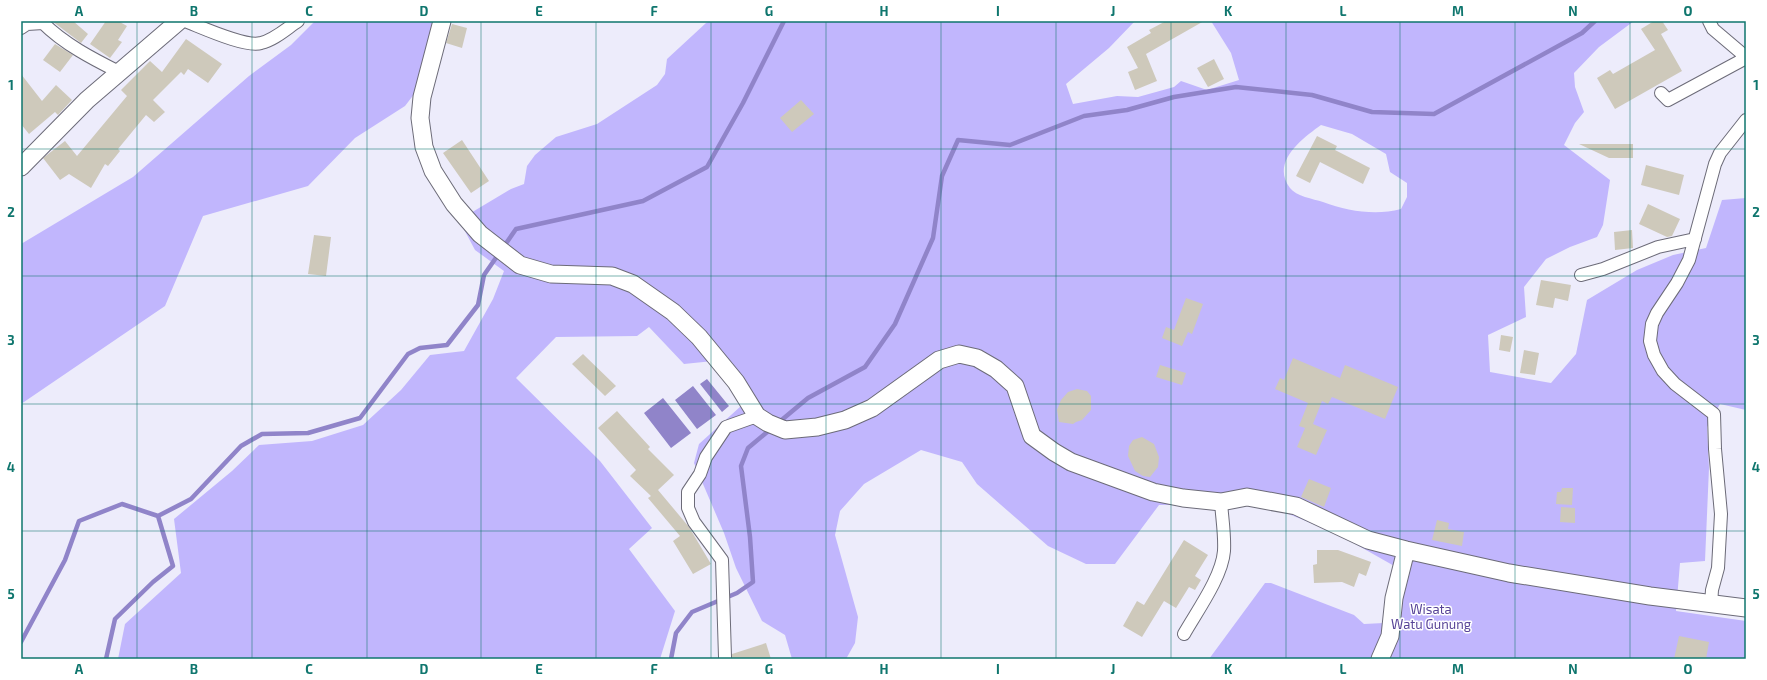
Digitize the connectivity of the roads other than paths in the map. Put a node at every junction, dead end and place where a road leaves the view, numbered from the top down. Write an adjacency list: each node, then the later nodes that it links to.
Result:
1 (179, 21): 8 (street)
2 (185, 21): 3 (street)
3 (298, 21)
4 (442, 21): 14 (street)
5 (1709, 21): 7 (street)
6 (21, 28): 8 (street)
7 (1746, 58): 9 (street)
8 (119, 72): 11 (street)
9 (1662, 93)
10 (1746, 120): 12 (street)
11 (21, 167)
12 (1695, 239): 13 (street); 17 (street)
13 (1581, 276)
14 (763, 420): 15 (street); 20 (street)
15 (1221, 502): 16 (street); 19 (street)
16 (1406, 550): 17 (street); 21 (street)
17 (1711, 604): 18 (street)
18 (1746, 608)
19 (1184, 634)
20 (725, 657)
21 (1380, 659)

